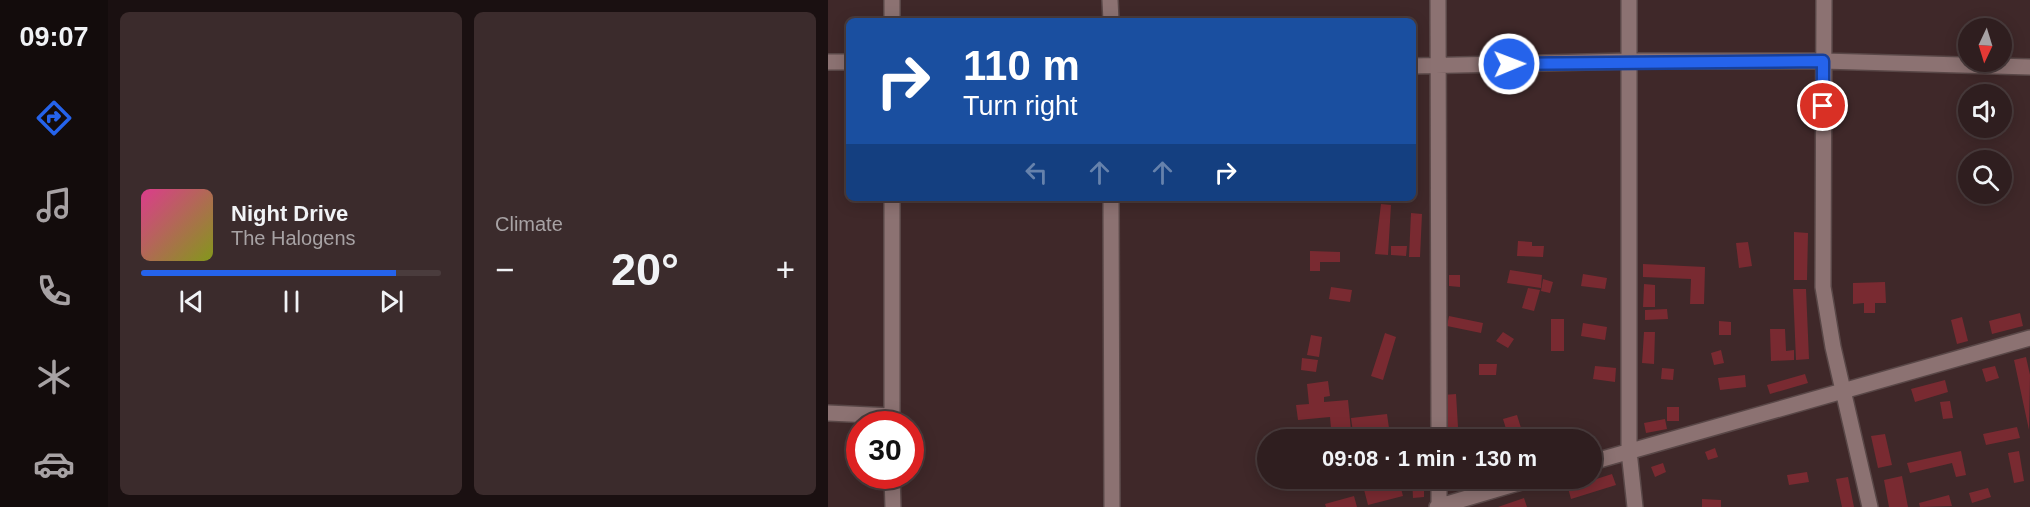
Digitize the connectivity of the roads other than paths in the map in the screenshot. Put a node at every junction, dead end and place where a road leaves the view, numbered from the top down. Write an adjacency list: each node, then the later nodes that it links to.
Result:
1 (892, 0): 6 (street)
2 (1110, 0): 7 (street)
3 (1438, 0): 13 (street)
4 (1629, 0): 8 (street)
5 (1824, 0): 9 (street)
6 (892, 18)
7 (1111, 18)
8 (1629, 61): 9 (street); 13 (street); 23 (street)
9 (1823, 61): 14 (street); 18 (street)
10 (828, 62): 11 (street)
11 (846, 62)
12 (1416, 66): 13 (street)
13 (1437, 66): 22 (street)
14 (2030, 67)
15 (892, 201): 19 (street)
16 (1111, 201): 29 (street)
17 (2030, 338): 18 (street)
18 (1844, 391): 23 (street); 32 (street)
19 (892, 411)
20 (828, 413): 21 (street)
21 (846, 415)
22 (1439, 429)
23 (1629, 451): 24 (street); 31 (street)
24 (1602, 459)
25 (892, 489): 28 (street)
26 (1439, 489): 30 (street)
27 (1498, 489): 30 (street)
28 (892, 507)
29 (1112, 507)
30 (1438, 507)
31 (1635, 507)
32 (1870, 507)

